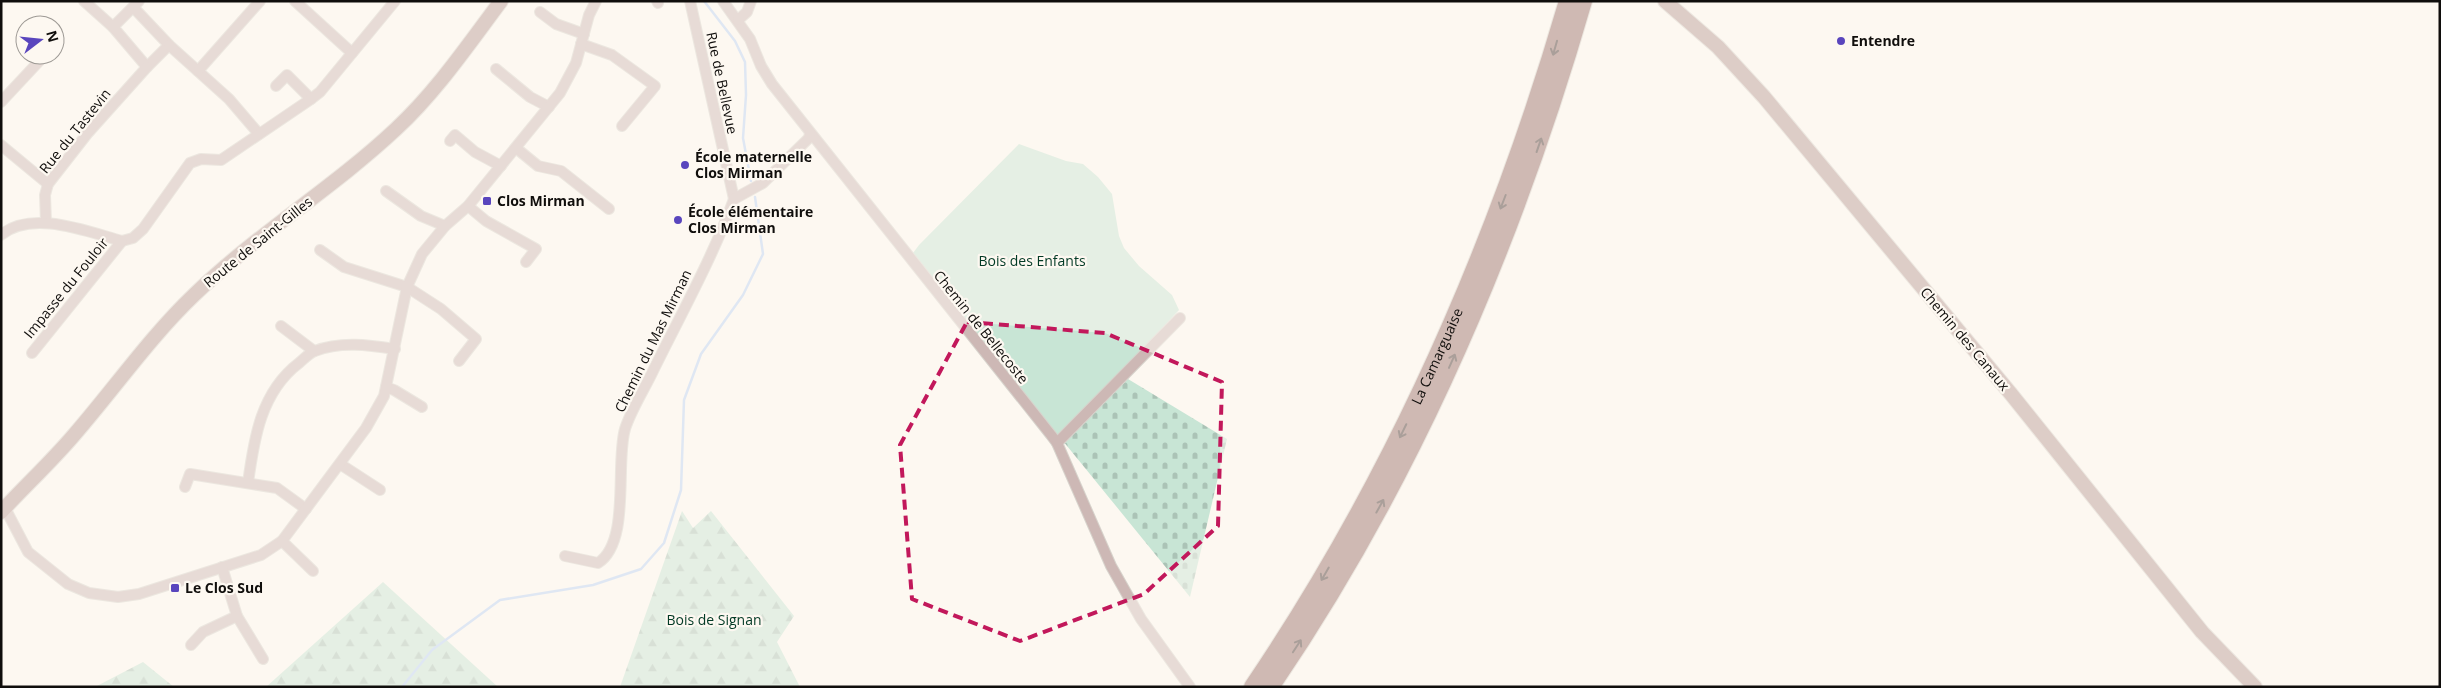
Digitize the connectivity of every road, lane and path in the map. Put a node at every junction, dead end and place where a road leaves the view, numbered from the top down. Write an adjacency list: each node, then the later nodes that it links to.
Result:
1 (84, 1): 17 (street)
2 (260, 1): 24 (street)
3 (395, 1): 20 (street, Impasse du Fouloir)
4 (493, 1): 49 (main road, Route de Saint-Gilles)
5 (501, 1): 55 (main road, Route de Saint-Gilles)
6 (596, 1): 18 (street)
7 (690, 1): 38 (street, Rue de Bellevue)
8 (723, 1): 16 (street, Chemin de Bellecoste)
9 (750, 1): 16 (street)
10 (1568, 1): 77 (highway, La Camarguaise, one-way to 77)
11 (1583, 1): 78 (highway, La Camarguaise, one-way to 11)
12 (1665, 1): 79 (main road, Chemin des Canaux)
13 (300, 3): 20 (street)
14 (136, 4): 17 (street); 19 (street)
15 (540, 12): 18 (street)
16 (738, 20): 30 (street, Chemin de Bellecoste)
17 (113, 27): 22 (street)
18 (582, 39): 28 (street); 29 (street)
19 (169, 45): 22 (street, Rue du Tastevin); 24 (street)
20 (352, 53): 26 (street, Impasse du Fouloir)
21 (36, 65): 27 (street)
22 (147, 67): 36 (street, Rue du Tastevin)
23 (496, 69): 28 (street)
24 (198, 70): 31 (street)
25 (276, 86): 26 (street)
26 (311, 99): 31 (street, Impasse du Fouloir)
27 (1, 102)
28 (549, 107): 34 (street)
29 (622, 126)
30 (810, 133): 38 (street); 61 (street, Chemin de Bellecoste)
31 (259, 134): 44 (street, Impasse du Fouloir)
32 (450, 141): 35 (street)
33 (1, 145): 36 (street)
34 (516, 148): 35 (street); 40 (street)
35 (501, 166): 39 (street)
36 (48, 184): 41 (street, Rue du Tastevin)
37 (386, 191): 42 (street)
38 (734, 199): 70 (street, Chemin du Mas Mirman)
39 (468, 206): 42 (street); 46 (street)
40 (609, 208)
41 (46, 222): 43 (street); 44 (street)
42 (445, 226): 47 (street)
43 (1, 235)
44 (122, 241): 53 (street, Impasse du Fouloir)
45 (320, 250): 47 (street)
46 (526, 262)
47 (407, 287): 51 (street); 54 (street)
48 (1180, 318): 61 (street)
49 (153, 326): 55 (main road); 56 (main road, Route de Saint-Gilles)
50 (281, 326): 52 (street)
51 (395, 349): 52 (street); 57 (street)
52 (314, 351): 64 (street)
53 (32, 353)
54 (459, 360)
55 (132, 366): 59 (main road, Route de Saint-Gilles)
56 (109, 380): 59 (main road); 60 (main road, Route de Saint-Gilles)
57 (386, 387): 58 (street); 63 (street)
58 (422, 407)
59 (90, 416): 62 (main road, Route de Saint-Gilles)
60 (66, 431): 62 (main road); 67 (main road, Route de Saint-Gilles)
61 (1056, 443): 76 (street, Chemin de Bellecoste)
62 (52, 459): 67 (main road, Route de Saint-Gilles)
63 (340, 464): 66 (street); 68 (street)
64 (248, 483): 65 (street); 68 (street)
65 (184, 487)
66 (380, 490)
67 (2, 505): 71 (street)
68 (306, 509): 69 (street)
69 (282, 541): 71 (street); 72 (street)
70 (565, 556)
71 (222, 567): 73 (street)
72 (313, 571)
73 (238, 616): 74 (street); 75 (street)
74 (191, 644)
75 (263, 659)
76 (1190, 687)
77 (1253, 687)
78 (1270, 687)
79 (2255, 687)

